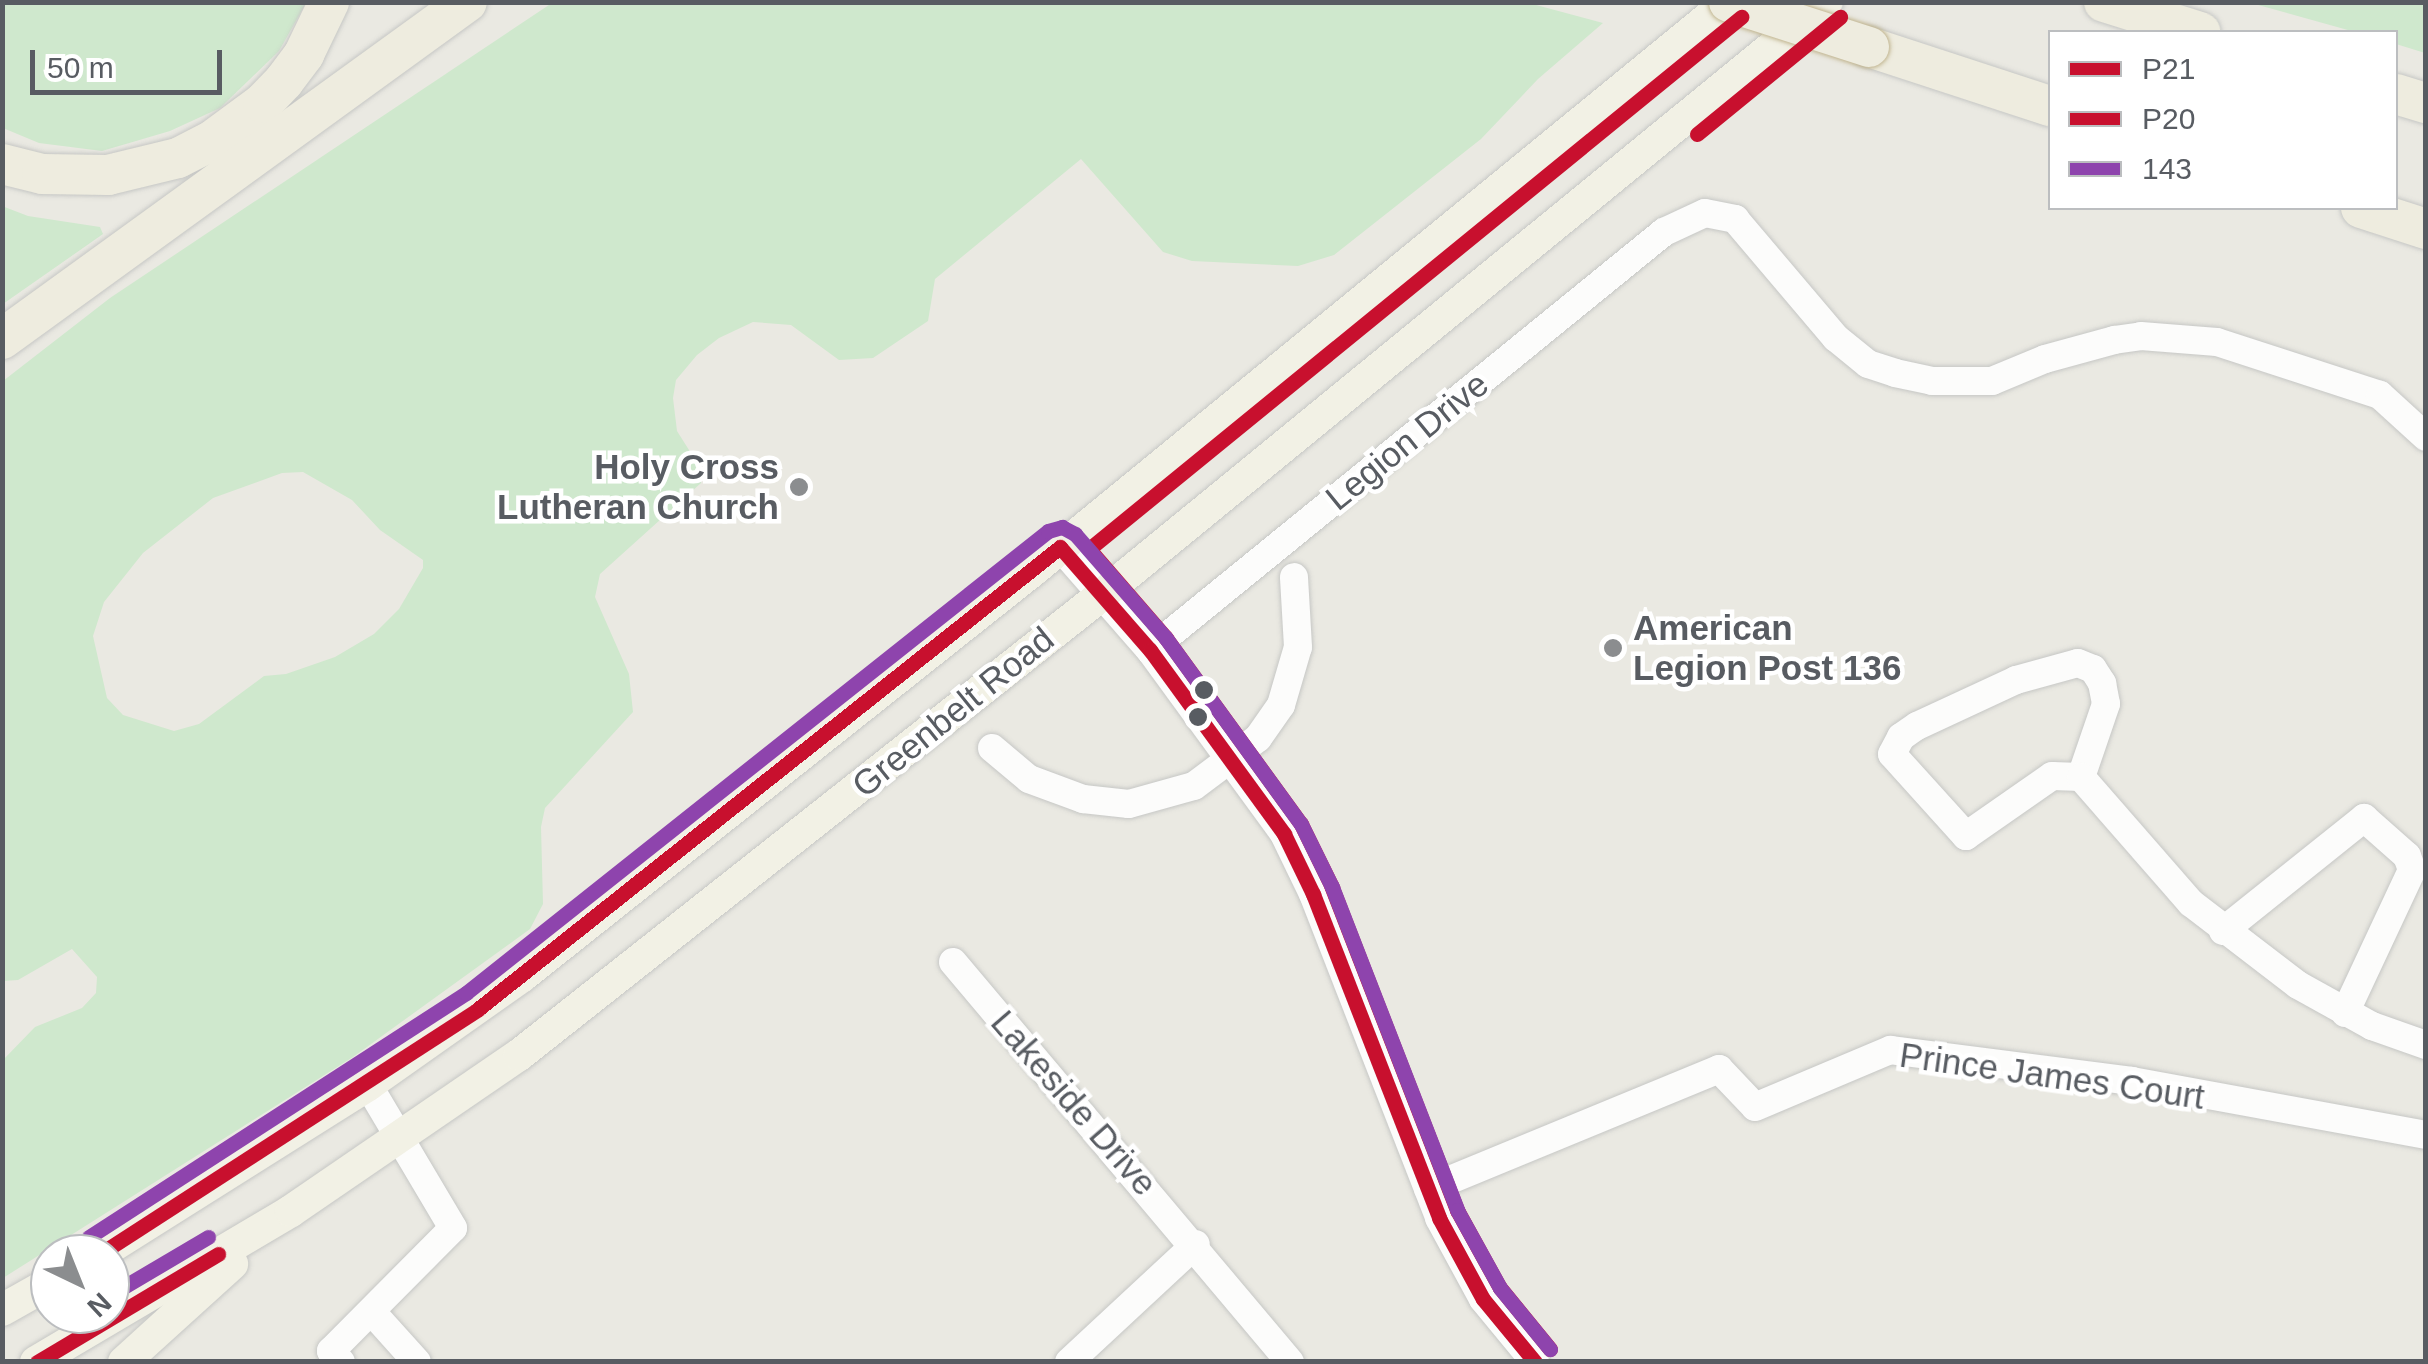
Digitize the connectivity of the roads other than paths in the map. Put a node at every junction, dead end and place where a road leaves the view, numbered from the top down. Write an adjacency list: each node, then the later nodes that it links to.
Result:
1 (329, 2): 10 (highway)
2 (467, 2): 13 (highway)
3 (1729, 2): 9 (highway, bridge); 15 (main road, Greenbelt Road)
4 (1827, 2): 17 (main road, Greenbelt Road)
5 (2104, 2): 6 (highway)
6 (2194, 30)
7 (2398, 95): 8 (highway)
8 (2426, 103)
9 (2048, 105)
10 (2, 164)
11 (2368, 210): 12 (highway)
12 (2426, 228)
13 (2, 338)
14 (2426, 436): 18 (street, Legion Drive)
15 (1060, 547): 17 (street); 26 (main road, Greenbelt Road)
16 (1294, 578): 20 (street)
17 (1103, 594): 18 (street); 28 (main road, Greenbelt Road)
18 (1150, 650): 20 (street)
19 (992, 748): 20 (street)
20 (1233, 760): 29 (street)
21 (2081, 777): 21 (street); 22 (street)
22 (2223, 931): 24 (street); 24 (street)
23 (953, 962): 32 (street, Lakeside Drive)
24 (2345, 1013): 25 (street)
25 (2426, 1045)
26 (368, 1084): 28 (street); 31 (main road, Greenbelt Road)
27 (2426, 1135): 29 (street, Prince James Court)
28 (400, 1140): 30 (main road, Greenbelt Road); 35 (street)
29 (1428, 1189): 42 (street)
30 (291, 1211): 37 (main road, Greenbelt Road); 38 (main road)
31 (130, 1235)
32 (1196, 1244): 40 (street); 41 (street, Lakeside Drive)
33 (30, 1294): 34 (main road)
34 (2, 1310)
35 (372, 1312): 36 (street); 39 (street)
36 (336, 1356)
37 (36, 1362)
38 (124, 1362)
39 (417, 1362)
40 (1069, 1362)
41 (1290, 1362)
42 (1535, 1362)

